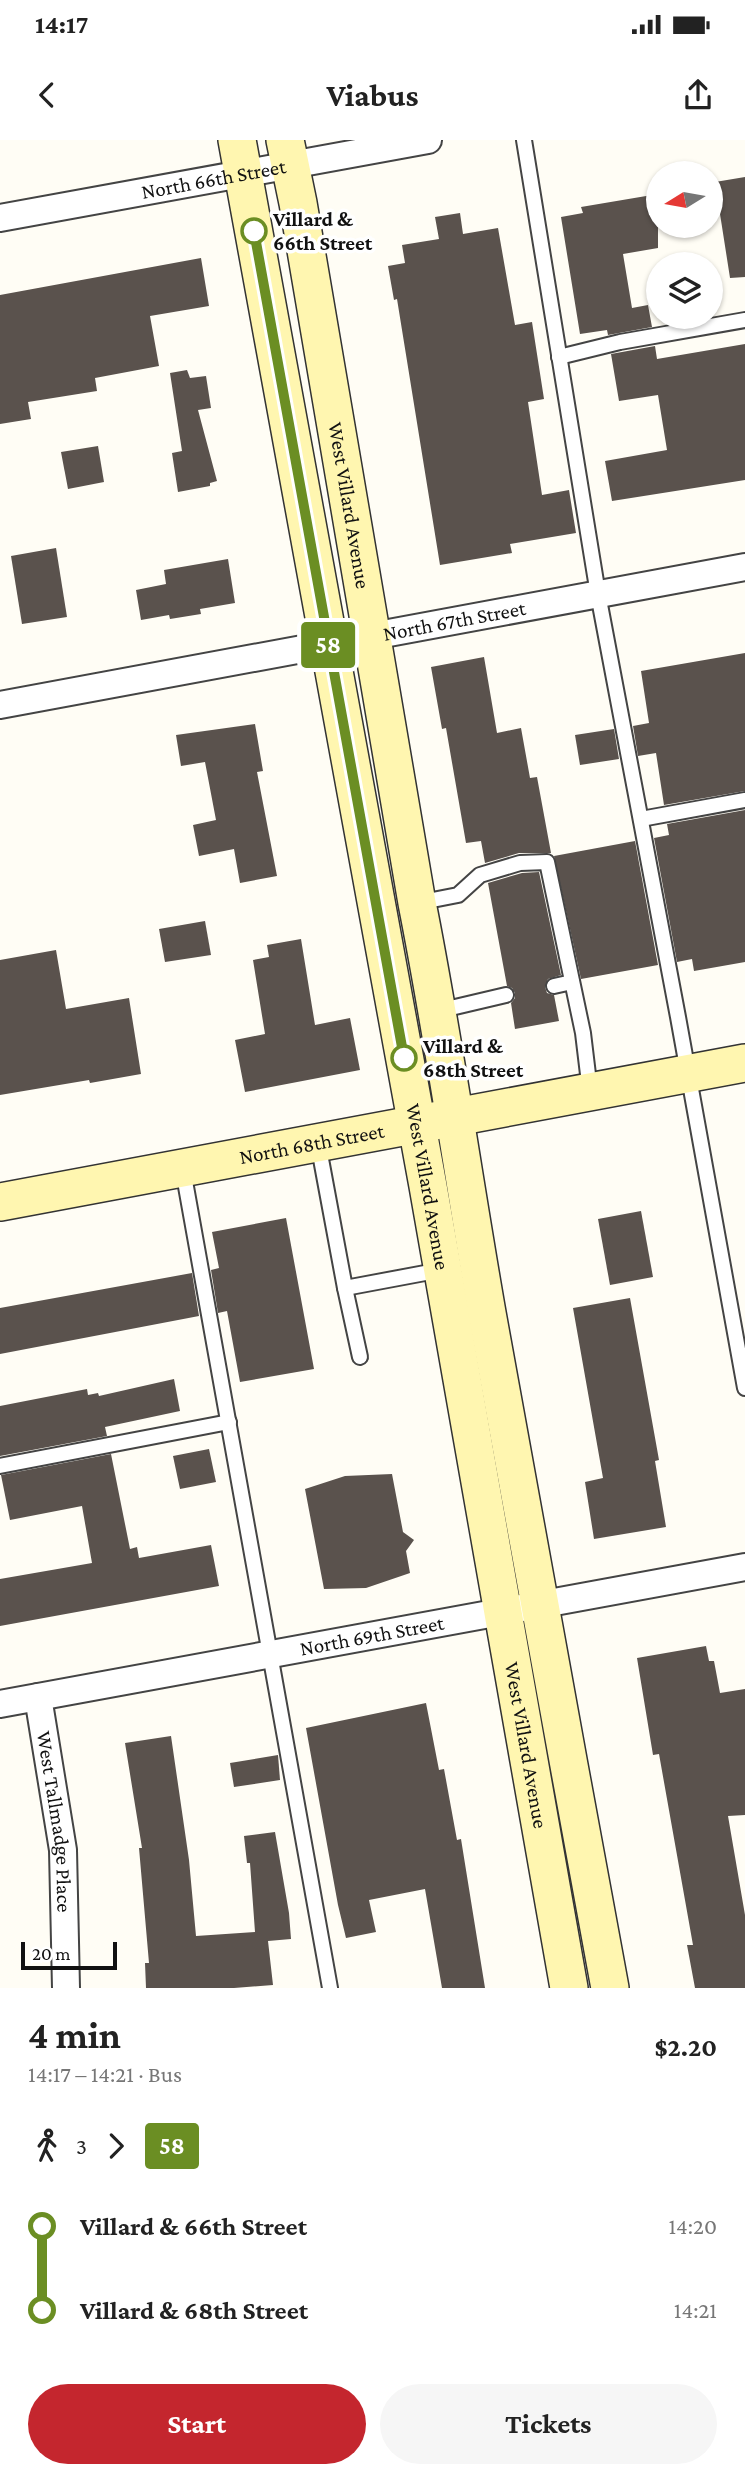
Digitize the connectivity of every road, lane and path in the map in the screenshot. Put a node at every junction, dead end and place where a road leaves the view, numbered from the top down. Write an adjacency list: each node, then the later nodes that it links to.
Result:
1 (428, 140): 3 (street, North 66th Street)
2 (524, 140): 7 (lane)
3 (287, 152): 4 (street, North 66th Street); 10 (street, West Villard Avenue)
4 (240, 156): 5 (street, North 66th Street); 11 (street, West Villard Avenue)
5 (0, 218)
6 (745, 320): 7 (lane)
7 (559, 357): 9 (lane)
8 (745, 567): 9 (street, North 67th Street)
9 (598, 594): 10 (street, North 67th Street); 14 (lane)
10 (371, 635): 11 (street, North 67th Street); 15 (street, West Villard Avenue)
11 (328, 643): 12 (street, North 67th Street); 24 (street, West Villard Avenue)
12 (0, 705)
13 (745, 800): 14 (lane)
14 (641, 819): 21 (lane)
15 (417, 903): 16 (lane); 19 (street, West Villard Avenue)
16 (572, 982): 17 (lane); 22 (lane)
17 (554, 986)
18 (506, 995): 19 (lane)
19 (439, 1011): 23 (street, West Villard Avenue)
20 (745, 1063): 21 (street, North 68th Street)
21 (688, 1073): 22 (street, North 68th Street); 30 (lane)
22 (590, 1091): 23 (street, North 68th Street)
23 (454, 1116): 24 (street, North 68th Street); 36 (street, West Villard Avenue)
24 (416, 1123): 25 (street, North 68th Street); 28 (street, West Villard Avenue)
25 (318, 1142): 26 (street, North 68th Street); 29 (lane)
26 (183, 1168): 27 (street, North 68th Street); 33 (lane)
27 (0, 1202)
28 (443, 1270): 29 (lane); 37 (street, West Villard Avenue)
29 (345, 1288): 31 (lane)
30 (740, 1328): 32 (lane)
31 (360, 1357)
32 (745, 1388)
33 (229, 1422): 34 (lane); 38 (lane)
34 (0, 1466)
35 (745, 1567): 36 (street, North 69th Street)
36 (539, 1605): 37 (street, North 69th Street); 44 (street, West Villard Avenue)
37 (503, 1612): 38 (street, North 69th Street); 43 (street, West Villard Avenue)
38 (271, 1654): 39 (street, North 69th Street); 42 (lane)
39 (38, 1697): 40 (street, North 69th Street); 41 (street, West Tallmadge Place)
40 (0, 1704)
41 (66, 1988)
42 (330, 1988)
43 (569, 1988)
44 (610, 1988)

